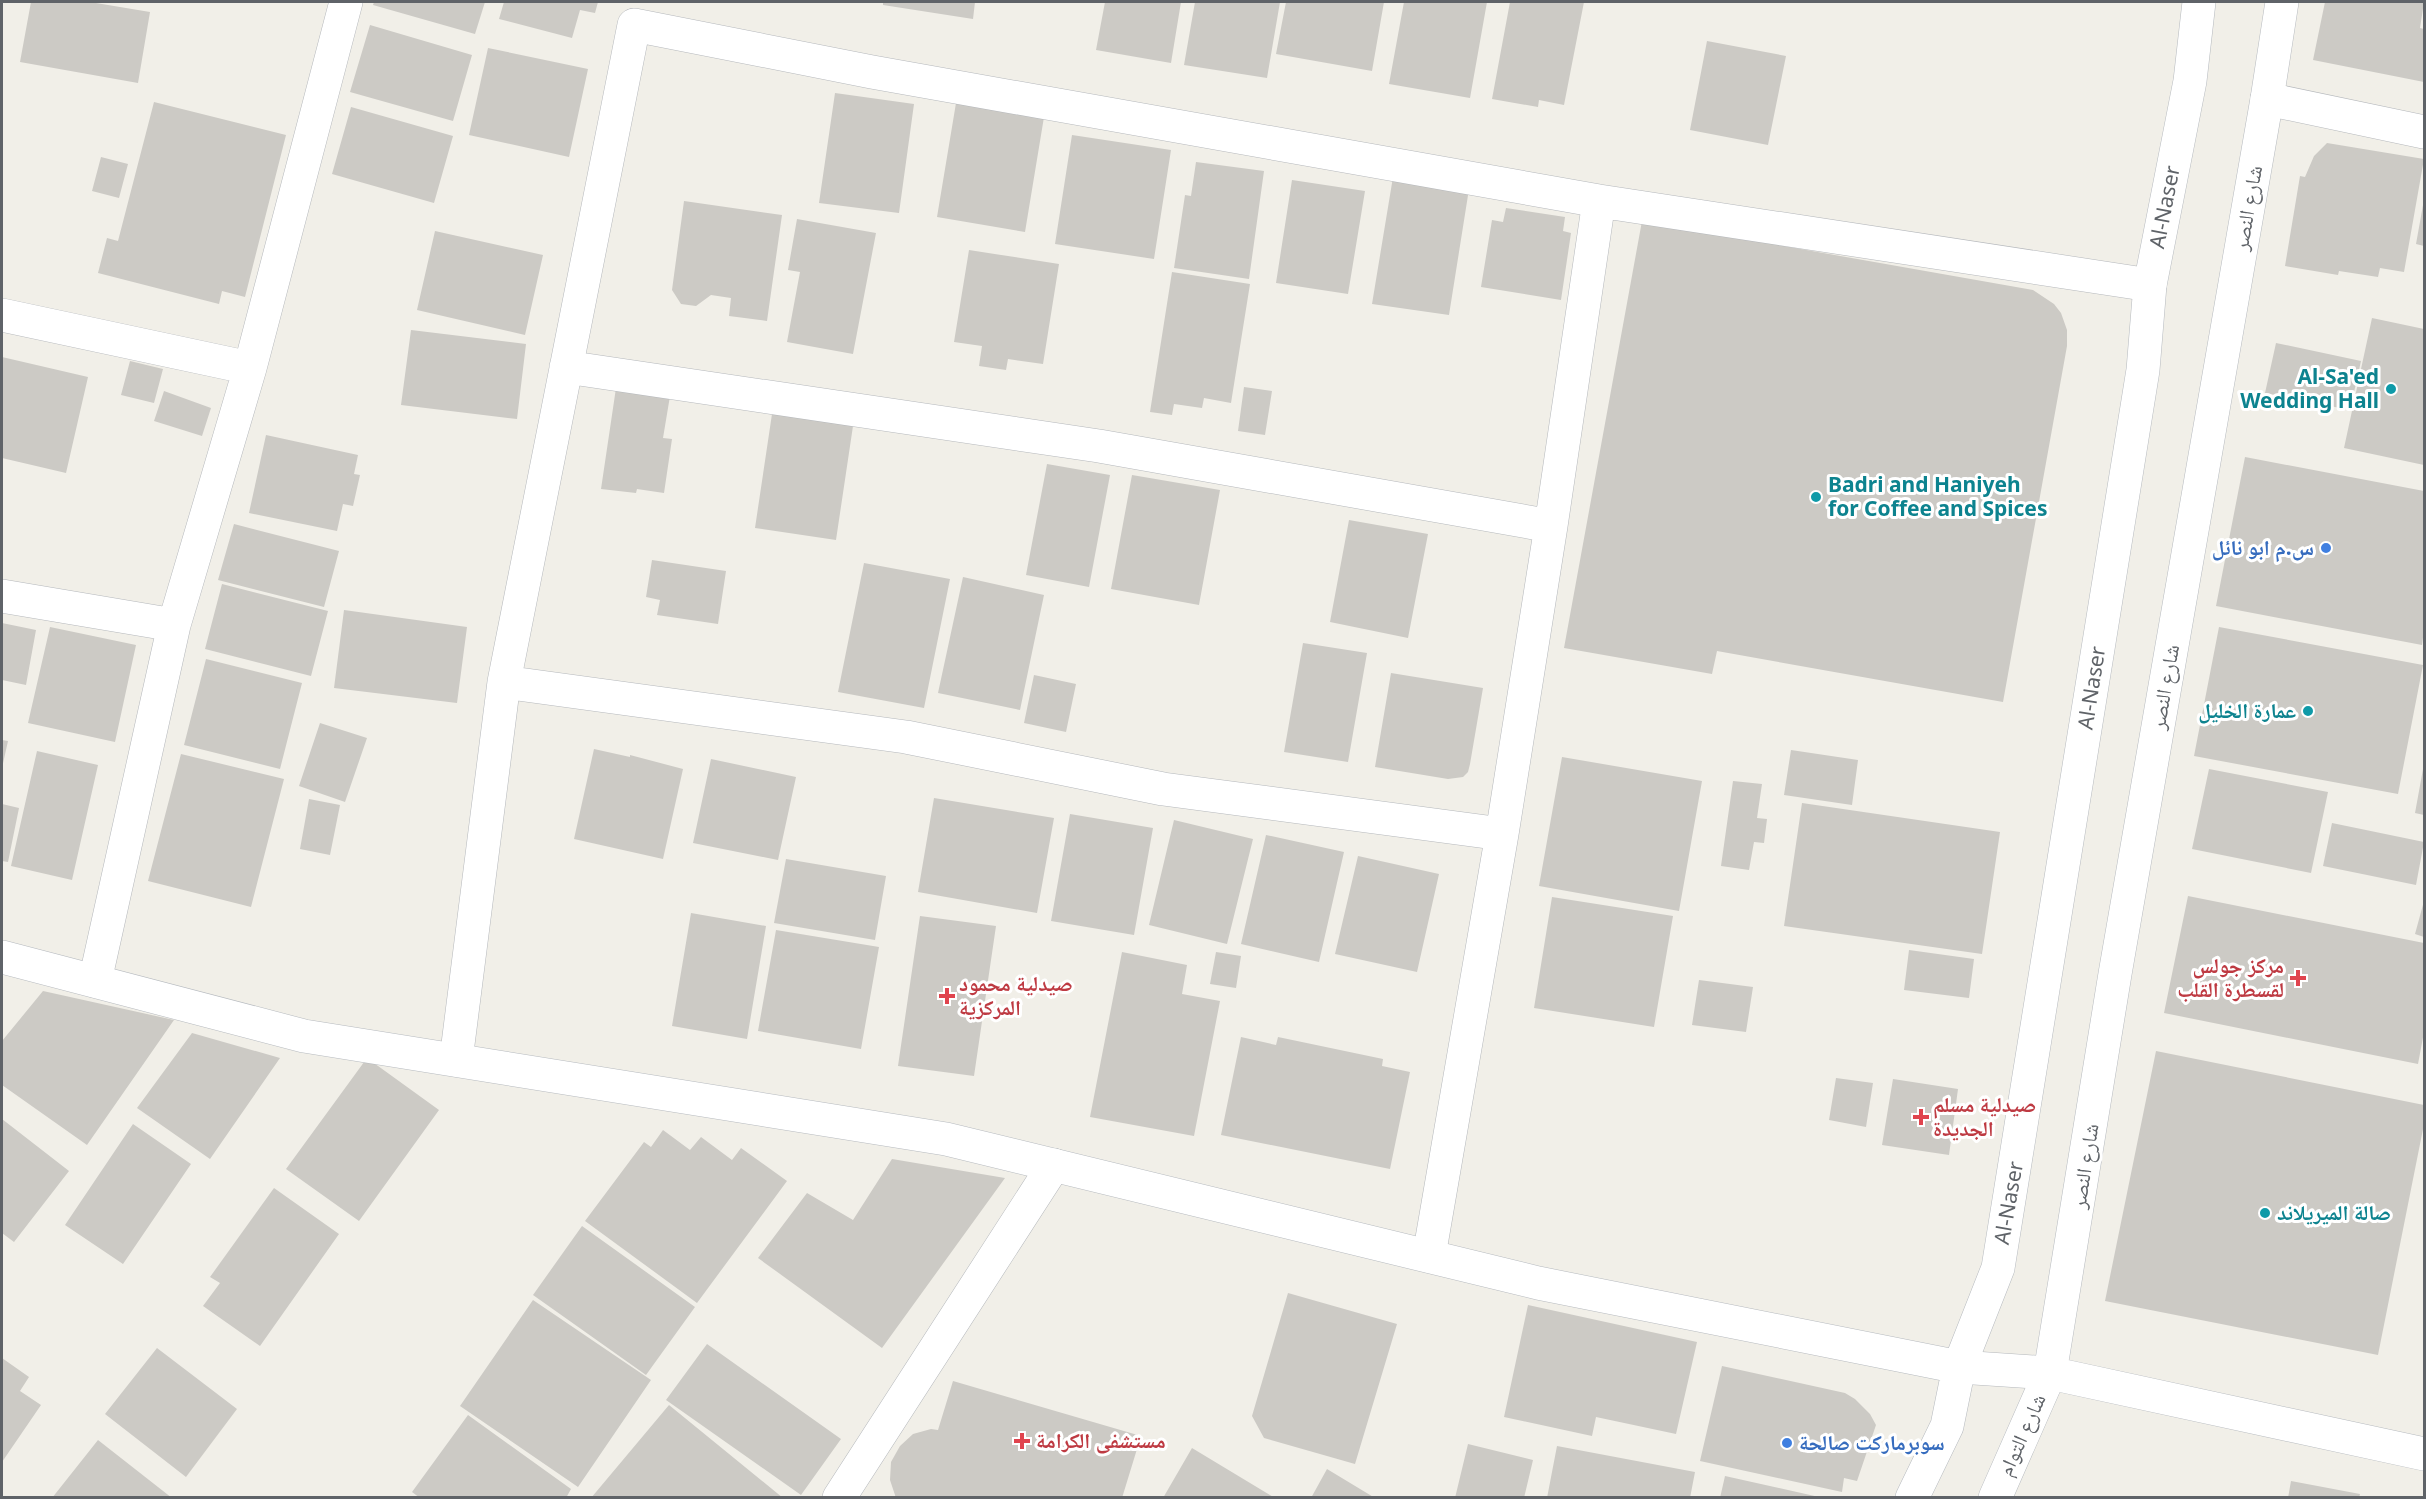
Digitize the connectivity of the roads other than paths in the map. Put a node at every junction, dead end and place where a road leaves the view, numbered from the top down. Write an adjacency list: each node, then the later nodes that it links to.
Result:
1 (346, 2): 10 (street)
2 (2199, 2): 7 (street, Al-Naser)
3 (2282, 2): 4 (street, شارع النصر)
4 (2267, 99): 5 (street); 22 (street, شارع النصر)
5 (2424, 132)
6 (1599, 201): 7 (street); 9 (street); 11 (street)
7 (2150, 285): 21 (street, Al-Naser)
8 (2, 315): 10 (street)
9 (566, 367): 11 (street); 14 (street)
10 (249, 368): 13 (street)
11 (1551, 526): 15 (street)
12 (2, 596): 13 (street)
13 (174, 626): 17 (street)
14 (504, 682): 15 (street); 18 (street)
15 (1502, 834): 20 (street)
16 (2, 957): 17 (street)
17 (95, 981): 18 (street)
18 (456, 1060): 19 (street)
19 (1054, 1165): 20 (street); 24 (street)
20 (1429, 1256): 21 (street)
21 (1959, 1367): 22 (street); 25 (street)
22 (2050, 1373): 23 (street); 26 (street, شارع التوام)
23 (2424, 1454)
24 (839, 1497)
25 (1912, 1497)
26 (1995, 1497)

